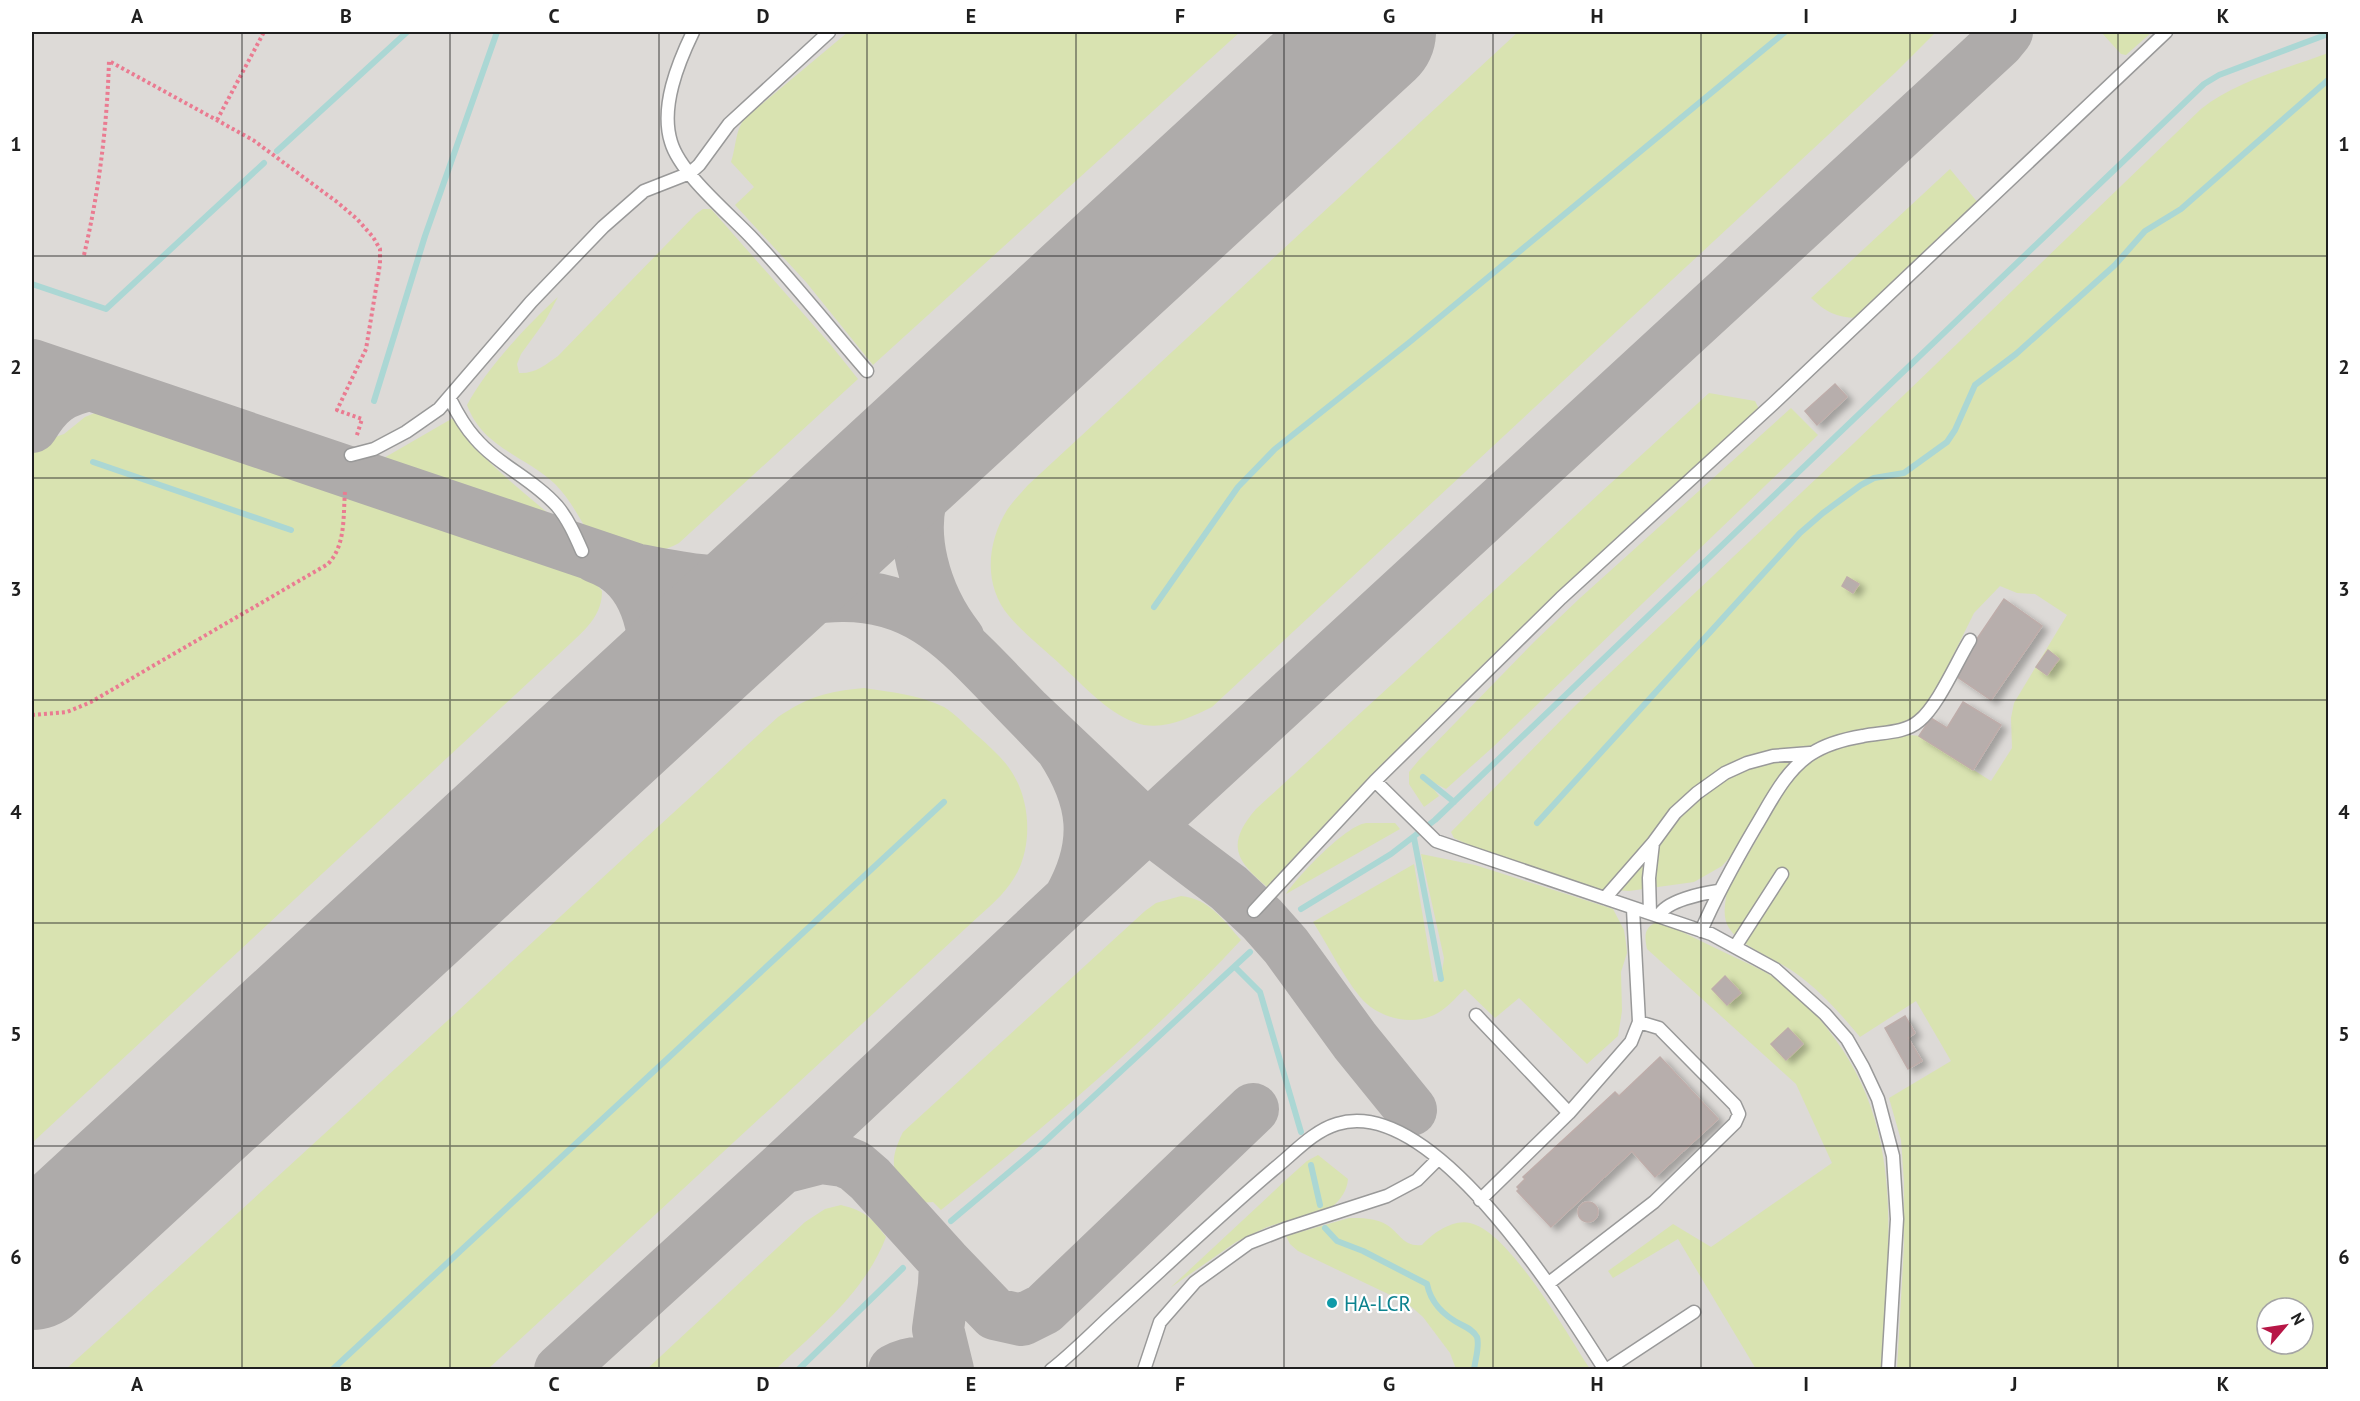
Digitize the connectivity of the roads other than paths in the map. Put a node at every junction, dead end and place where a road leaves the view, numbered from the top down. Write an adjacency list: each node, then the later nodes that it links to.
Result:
1 (693, 32): 4 (lane)
2 (829, 32): 4 (lane)
3 (2166, 32): 11 (lane)
4 (690, 173): 5 (lane); 6 (lane)
5 (867, 371)
6 (450, 399): 7 (lane); 8 (lane)
7 (351, 455)
8 (582, 551)
9 (1970, 640): 10 (lane)
10 (1811, 753): 12 (lane); 14 (lane)
11 (1375, 781): 15 (lane); 17 (lane)
12 (1653, 843): 15 (lane); 18 (lane)
13 (1782, 874): 20 (lane)
14 (1718, 891): 18 (lane); 19 (lane)
15 (1605, 898): 16 (lane)
16 (1634, 909): 18 (lane); 22 (lane)
17 (1254, 911)
18 (1655, 914): 19 (lane)
19 (1701, 931): 20 (lane)
20 (1735, 947): 31 (lane)
21 (1476, 1015): 23 (lane)
22 (1639, 1022): 23 (lane); 26 (lane)
23 (1569, 1113): 25 (lane)
24 (1438, 1158): 25 (lane); 28 (lane); 29 (lane)
25 (1480, 1200): 26 (lane)
26 (1549, 1283): 30 (lane)
27 (1695, 1312): 30 (lane)
28 (1057, 1368)
29 (1144, 1370)
30 (1605, 1370)
31 (1888, 1370)

